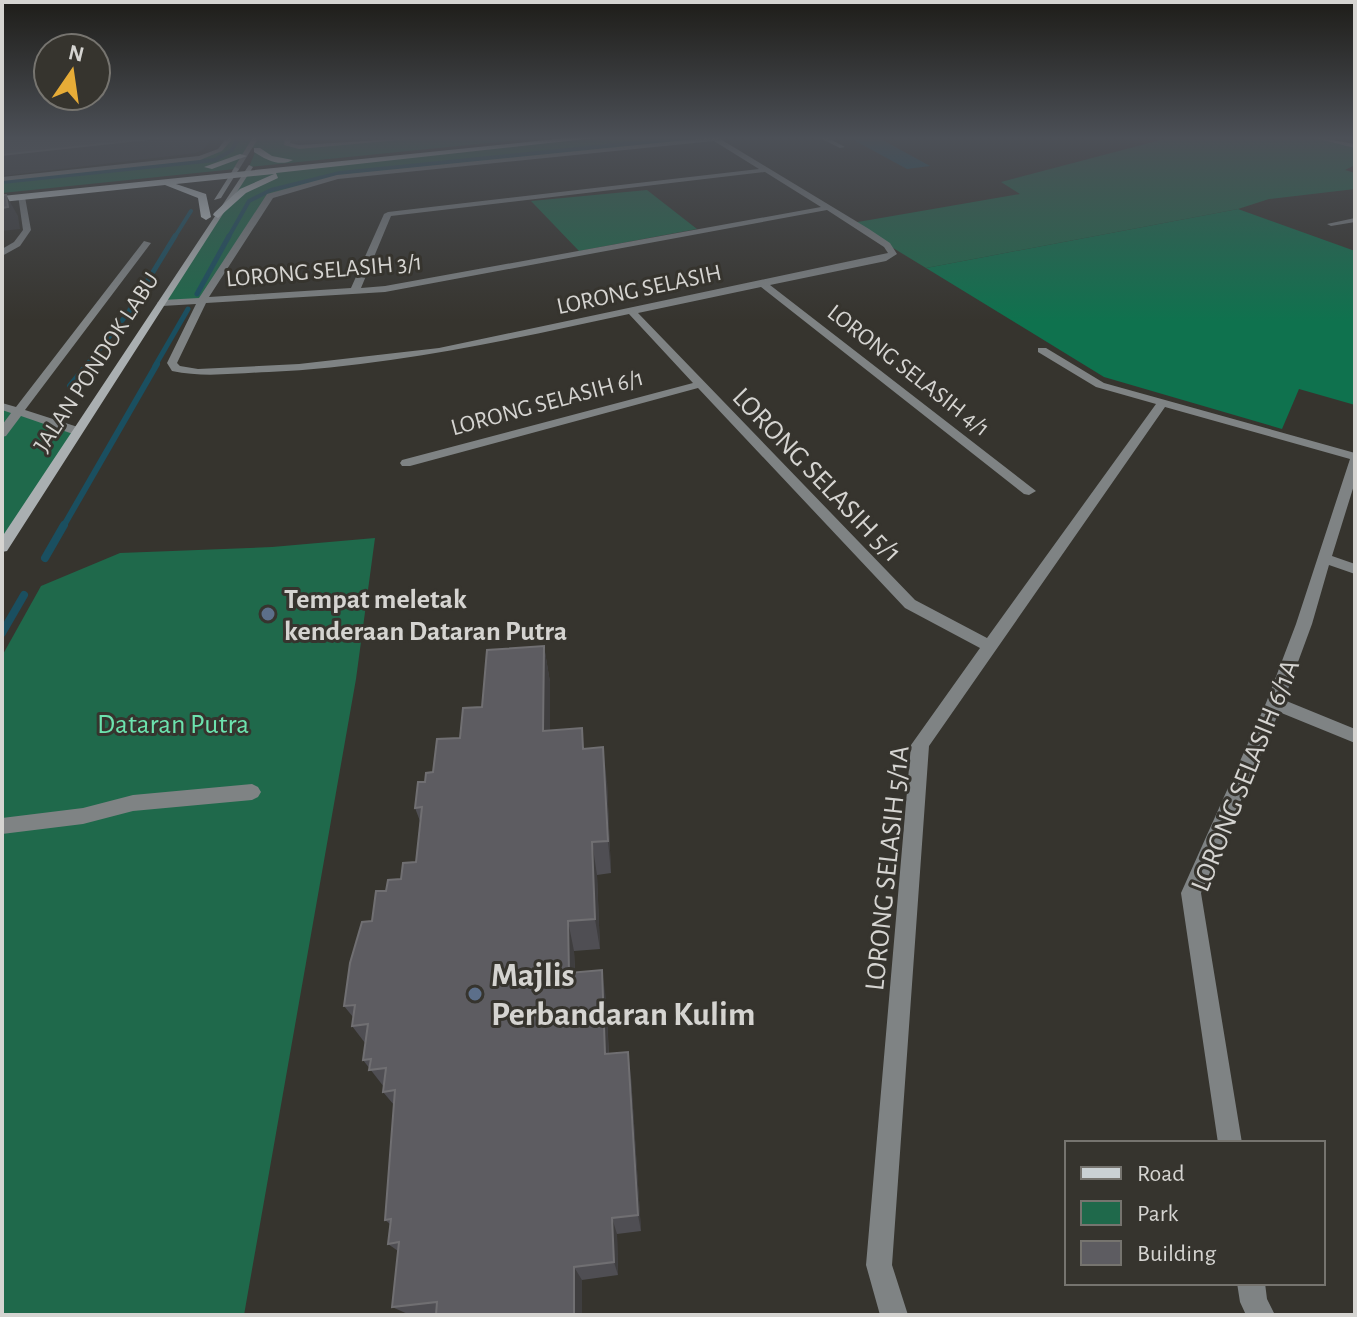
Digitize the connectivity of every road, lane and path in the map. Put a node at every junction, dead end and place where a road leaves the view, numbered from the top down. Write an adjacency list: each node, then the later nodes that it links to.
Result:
1 (21, 198): 10 (street)
2 (203, 198): 13 (main road)
3 (218, 198): 13 (main road, JALAN PONDOK LABU)
4 (229, 198): 12 (main road, JALAN PONDOK LABU)
5 (234, 198): 12 (main road)
6 (268, 198): 21 (street)
7 (522, 198): 20 (street)
8 (812, 198): 9 (street, LORONG SELASIH)
9 (827, 208): 19 (street, LORONG SELASIH); 20 (street, LORONG SELASIH 3/1)
10 (24, 209): 11 (street); 18 (street)
11 (13, 210)
12 (218, 215): 16 (main road, JALAN PONDOK LABU)
13 (206, 217): 16 (main road, JALAN PONDOK LABU)
14 (1355, 220): 15 (street)
15 (1331, 224)
16 (201, 240): 22 (main road, JALAN PONDOK LABU)
17 (147, 243): 28 (street)
18 (2, 253)
19 (763, 284): 23 (street, LORONG SELASIH); 33 (street, LORONG SELASIH 4/1)
20 (355, 291): 21 (street, LORONG SELASIH 3/1)
21 (202, 301): 22 (street, LORONG SELASIH 3/1); 23 (street, LORONG SELASIH)
22 (162, 303): 29 (main road, JALAN PONDOK LABU)
23 (630, 310): 25 (street, LORONG SELASIH 5/1)
24 (1042, 350): 26 (street)
25 (700, 384): 32 (street, LORONG SELASIH 6/1); 37 (street, LORONG SELASIH 5/1)
26 (1163, 402): 31 (street); 37 (street, LORONG SELASIH 5/1A)
27 (2, 406): 28 (street)
28 (17, 411): 29 (street); 30 (street)
29 (77, 431): 34 (main road, JALAN PONDOK LABU)
30 (2, 433)
31 (1355, 459): 35 (street, LORONG SELASIH 6/1A)
32 (406, 463)
33 (1029, 491)
34 (2, 548)
35 (1325, 559): 36 (street); 38 (street, LORONG SELASIH 6/1A)
36 (1355, 569)
37 (990, 647): 44 (street, LORONG SELASIH 5/1A)
38 (1274, 703): 39 (street); 42 (street, LORONG SELASIH 6/1A)
39 (1355, 736)
40 (252, 792): 41 (street)
41 (2, 826)
42 (1230, 1141)
43 (1251, 1285): 45 (street)
44 (894, 1315)
45 (1261, 1315)

